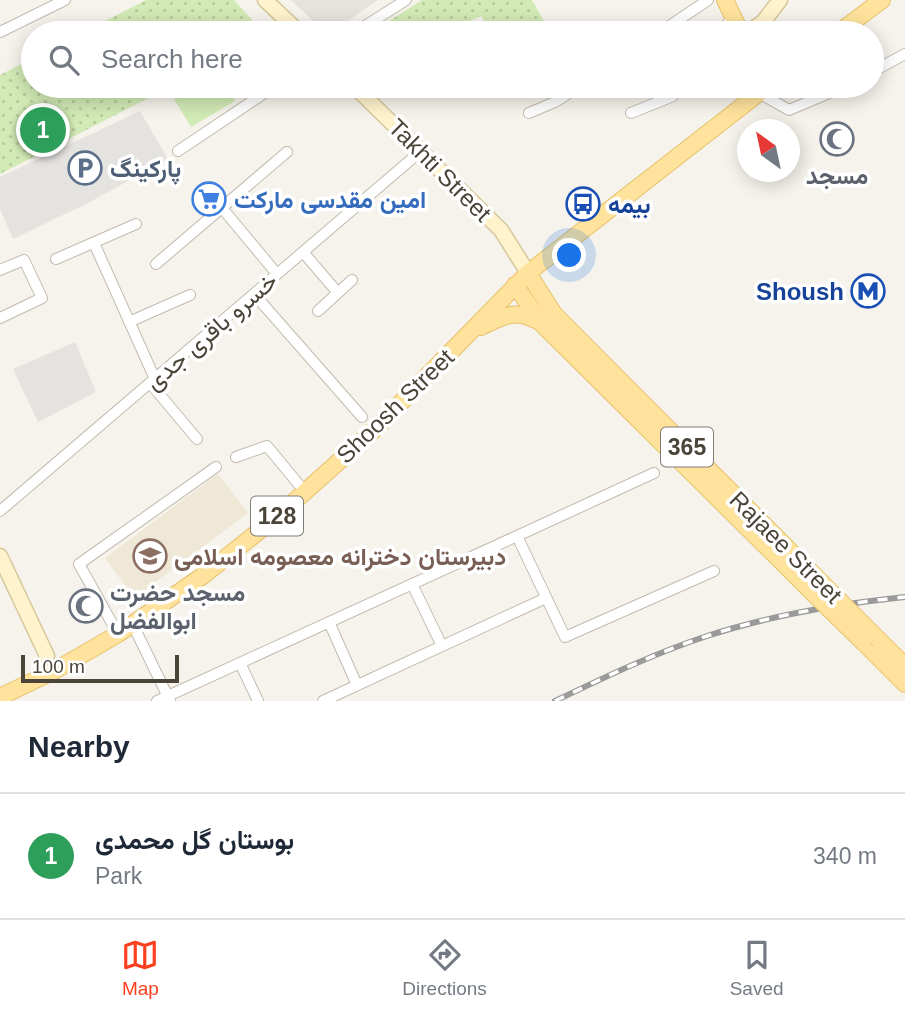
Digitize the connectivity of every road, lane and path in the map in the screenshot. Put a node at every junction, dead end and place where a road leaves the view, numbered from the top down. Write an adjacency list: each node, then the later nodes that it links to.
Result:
1 (65, 0): 9 (street)
2 (265, 0): 10 (main road)
3 (406, 0): 11 (street)
4 (708, 0): 12 (street)
5 (725, 0): 8 (main road)
6 (780, 0): 15 (main road)
7 (882, 0): 16 (main road)
8 (734, 18): 13 (street); 14 (main road)
9 (22, 21)
10 (287, 21)
11 (373, 21)
12 (677, 21)
13 (731, 21)
14 (736, 21)
15 (764, 21)
16 (854, 21)
17 (21, 22): 18 (street)
18 (0, 32)
19 (905, 54): 20 (street)
20 (884, 65)
21 (257, 98): 30 (street)
22 (366, 98): 31 (main road, Takhti Street)
23 (562, 98): 28 (street)
24 (668, 98): 29 (street)
25 (746, 98): 39 (main road, Shoosh Street / 128)
26 (772, 98): 27 (street)
27 (818, 98)
28 (529, 113)
29 (631, 113)
30 (178, 151)
31 (421, 151): 36 (street, خسرو باقری جدی); 39 (main road, Takhti Street)
32 (287, 152): 33 (street)
33 (222, 208): 38 (street); 41 (street)
34 (136, 224): 35 (street)
35 (94, 243): 37 (street); 50 (street)
36 (303, 253): 41 (street, خسرو باقری جدی); 44 (street)
37 (56, 260)
38 (156, 264)
39 (524, 266): 43 (main road, Shoosh Street / 128); 47 (main road, Rajaee Street / 365)
40 (0, 270): 49 (street)
41 (277, 274): 45 (street, خسرو باقری جدی)
42 (352, 280): 44 (street)
43 (515, 285): 47 (main road, 365); 52 (main road, Shoosh Street / 128)
44 (338, 293): 48 (street)
45 (254, 294): 53 (street, خسرو باقری جدی); 54 (street)
46 (190, 295): 50 (street)
47 (535, 301): 51 (main road, 365); 66 (main road, Rajaee Street / 365)
48 (318, 311)
49 (0, 318)
50 (130, 322): 53 (street)
51 (542, 324): 52 (main road, 365); 66 (main road, Rajaee Street / 365)
52 (469, 333): 59 (main road, Shoosh Street / 128)
53 (153, 381): 55 (street); 60 (street, خسرو باقری جدی)
54 (362, 417)
55 (197, 439)
56 (236, 457): 59 (street)
57 (216, 467): 69 (street)
58 (654, 473): 61 (street)
59 (305, 492): 68 (main road, Shoosh Street / 128)
60 (0, 511)
61 (517, 536): 64 (street); 65 (street)
62 (0, 556): 72 (main road)
63 (714, 571): 65 (street)
64 (412, 584): 67 (street); 71 (street)
65 (546, 598): 71 (street)
66 (828, 598): 70 (main road, Rajaee Street / 365, bridge)
67 (330, 622): 73 (street); 76 (street)
68 (132, 625): 69 (main road, Shoosh Street / 128); 78 (street)
69 (118, 634): 77 (main road, Shoosh Street / 128)
70 (871, 641): 74 (main road, Rajaee Street / 365); 75 (main road, 365)
71 (442, 646): 76 (street)
72 (47, 656)
73 (240, 663): 78 (street); 80 (street)
74 (905, 666)
75 (905, 684)
76 (357, 685): 81 (street)
77 (0, 697)
78 (169, 698): 79 (street)
79 (157, 701)
80 (258, 701)
81 (323, 701)

